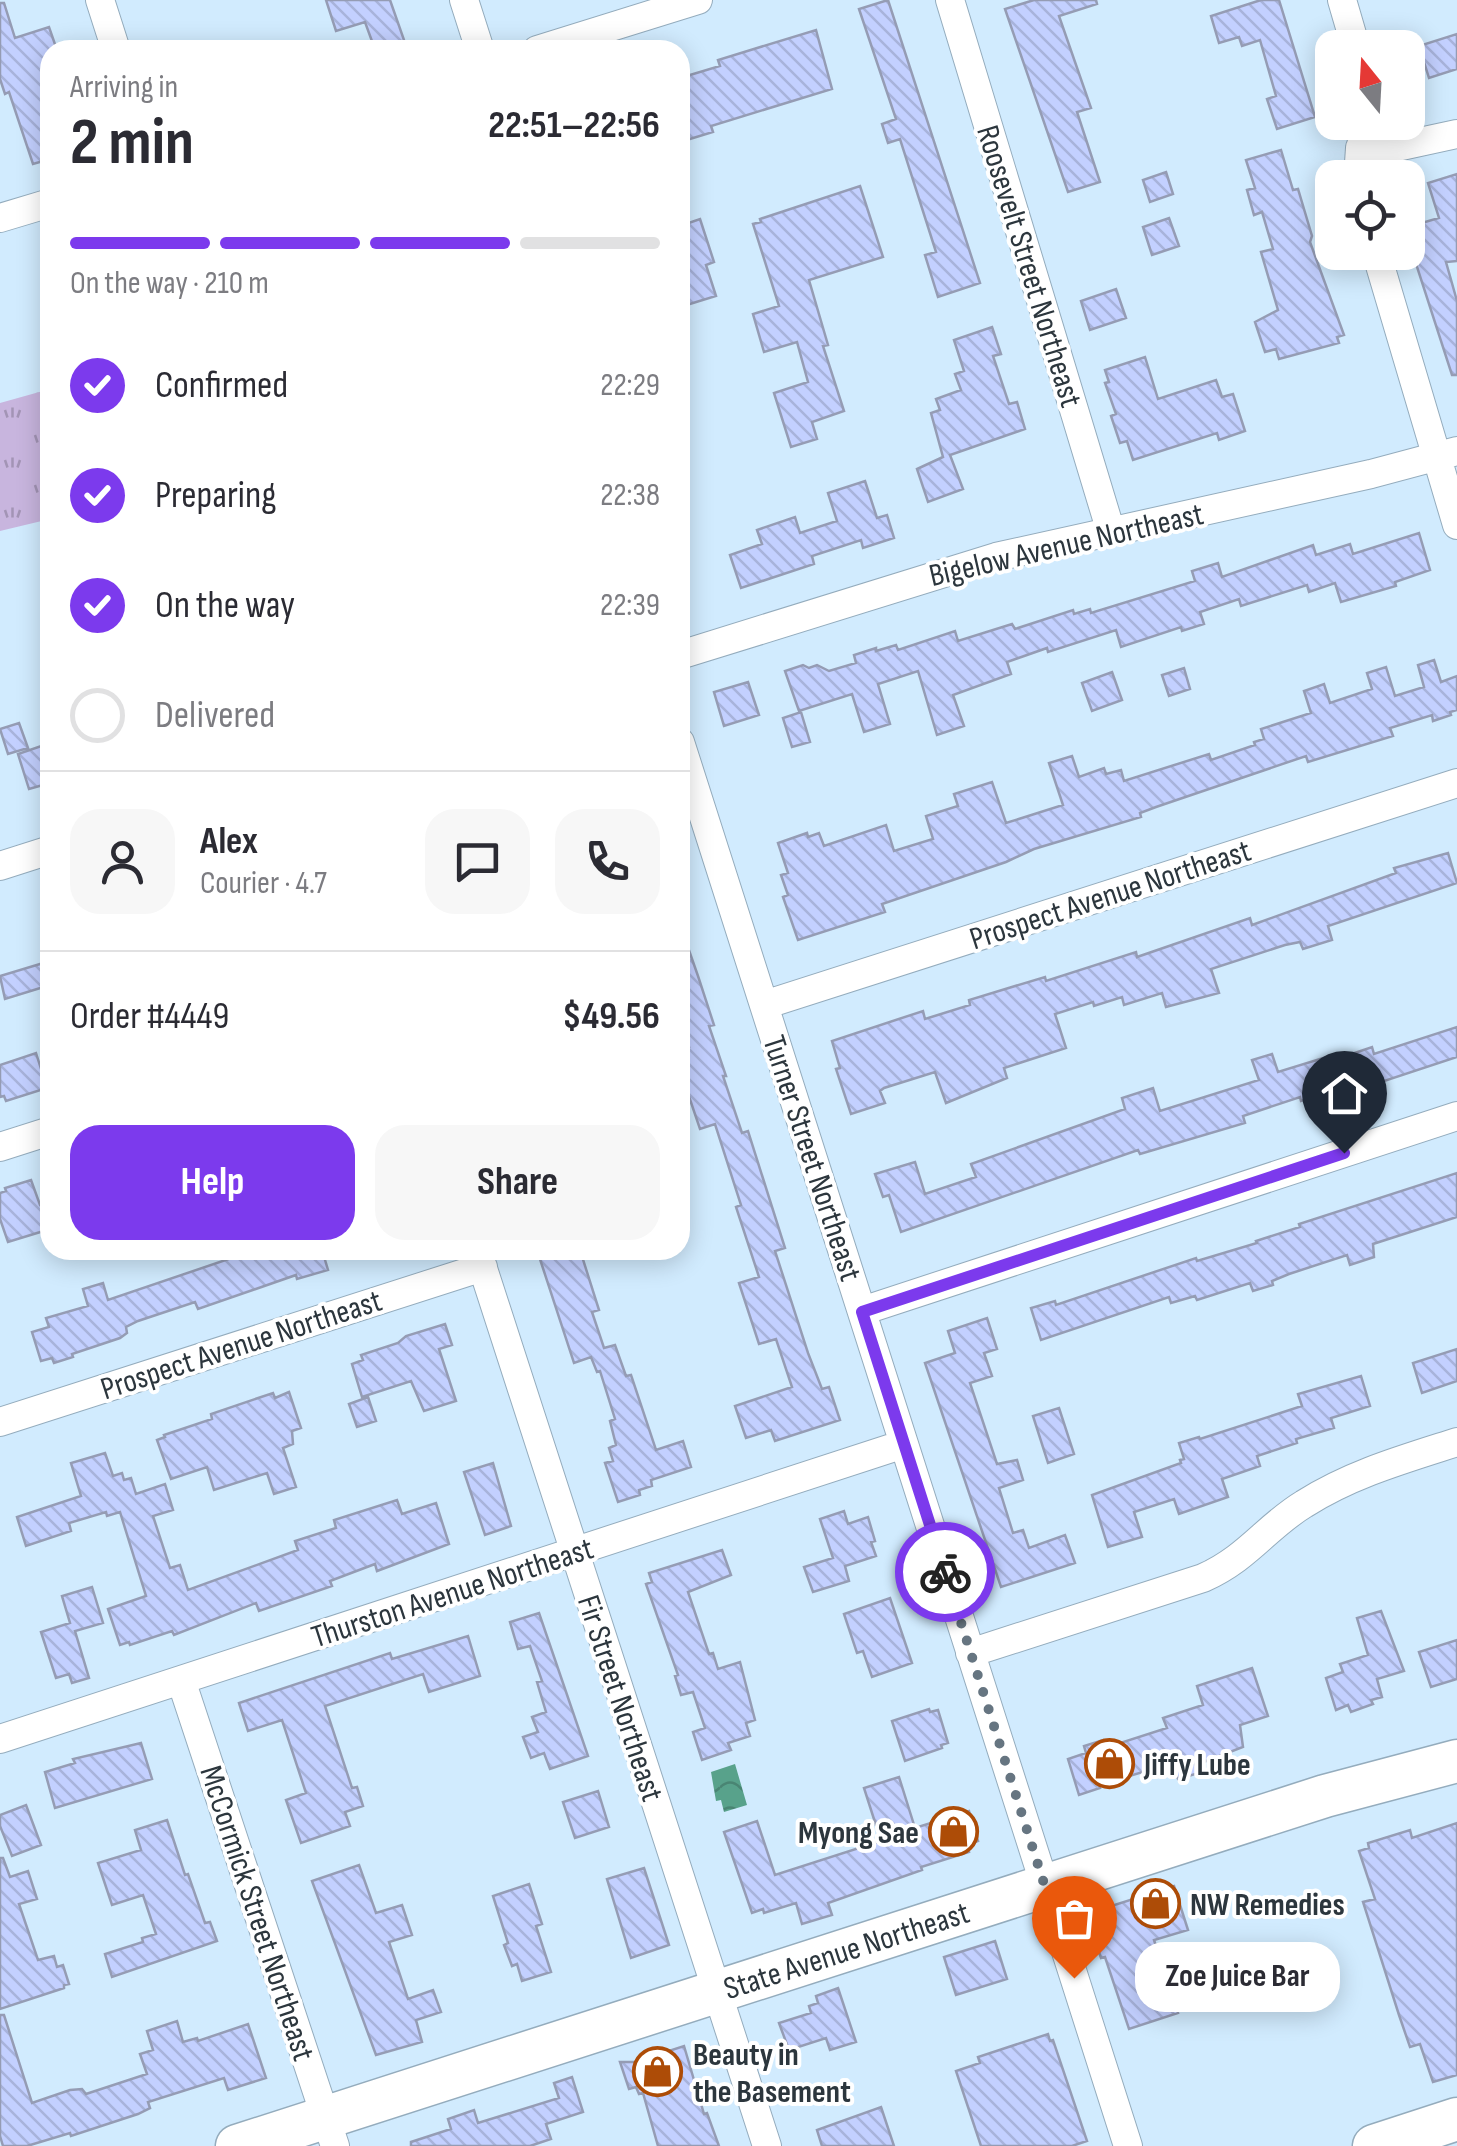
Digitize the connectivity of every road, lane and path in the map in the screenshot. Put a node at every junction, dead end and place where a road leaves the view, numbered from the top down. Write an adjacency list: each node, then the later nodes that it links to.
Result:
1 (100, 0): 7 (street)
2 (464, 0): 8 (street)
3 (698, 0): 9 (street)
4 (950, 0): 17 (street, Roosevelt Street Northeast)
5 (1342, 0): 6 (street)
6 (1351, 30)
7 (113, 40)
8 (477, 40)
9 (570, 40)
10 (1457, 134): 11 (street)
11 (1375, 140)
12 (40, 205): 13 (street)
13 (0, 218)
14 (1382, 270): 15 (street)
15 (1446, 454): 16 (street); 17 (street, Bigelow Avenue Northeast)
16 (1457, 524)
17 (1110, 532): 18 (street, Bigelow Avenue Northeast)
18 (690, 652)
19 (690, 773): 23 (street, Turner Street Northeast)
20 (1457, 783): 23 (street, Prospect Avenue Northeast)
21 (40, 853): 22 (street)
22 (0, 866)
23 (764, 1005): 29 (street, Turner Street Northeast)
24 (1457, 1116): 29 (street)
25 (40, 1135): 26 (street)
26 (0, 1147)
27 (474, 1260): 30 (street, Prospect Avenue Northeast)
28 (481, 1260): 33 (street, Fir Street Northeast)
29 (862, 1312): 32 (street, Turner Street Northeast)
30 (0, 1422)
31 (1457, 1442): 34 (street)
32 (904, 1444): 33 (street, Thurston Avenue Northeast); 34 (street, Turner Street Northeast)
33 (574, 1552): 35 (street, Thurston Avenue Northeast); 39 (street, Fir Street Northeast)
34 (970, 1652): 38 (street, Turner Street Northeast)
35 (181, 1680): 36 (street, Thurston Avenue Northeast); 41 (street, McCormick Street Northeast)
36 (0, 1739)
37 (1457, 1762): 38 (main road, State Avenue Northeast)
38 (1046, 1886): 39 (main road, State Avenue Northeast); 44 (street, Turner Street Northeast)
39 (716, 1992): 41 (main road, State Avenue Northeast); 43 (street, Fir Street Northeast)
40 (1457, 2119): 45 (main road)
41 (330, 2132): 42 (main road, State Avenue Northeast)
42 (237, 2146)
43 (766, 2146)
44 (1128, 2146)
45 (1374, 2146)

